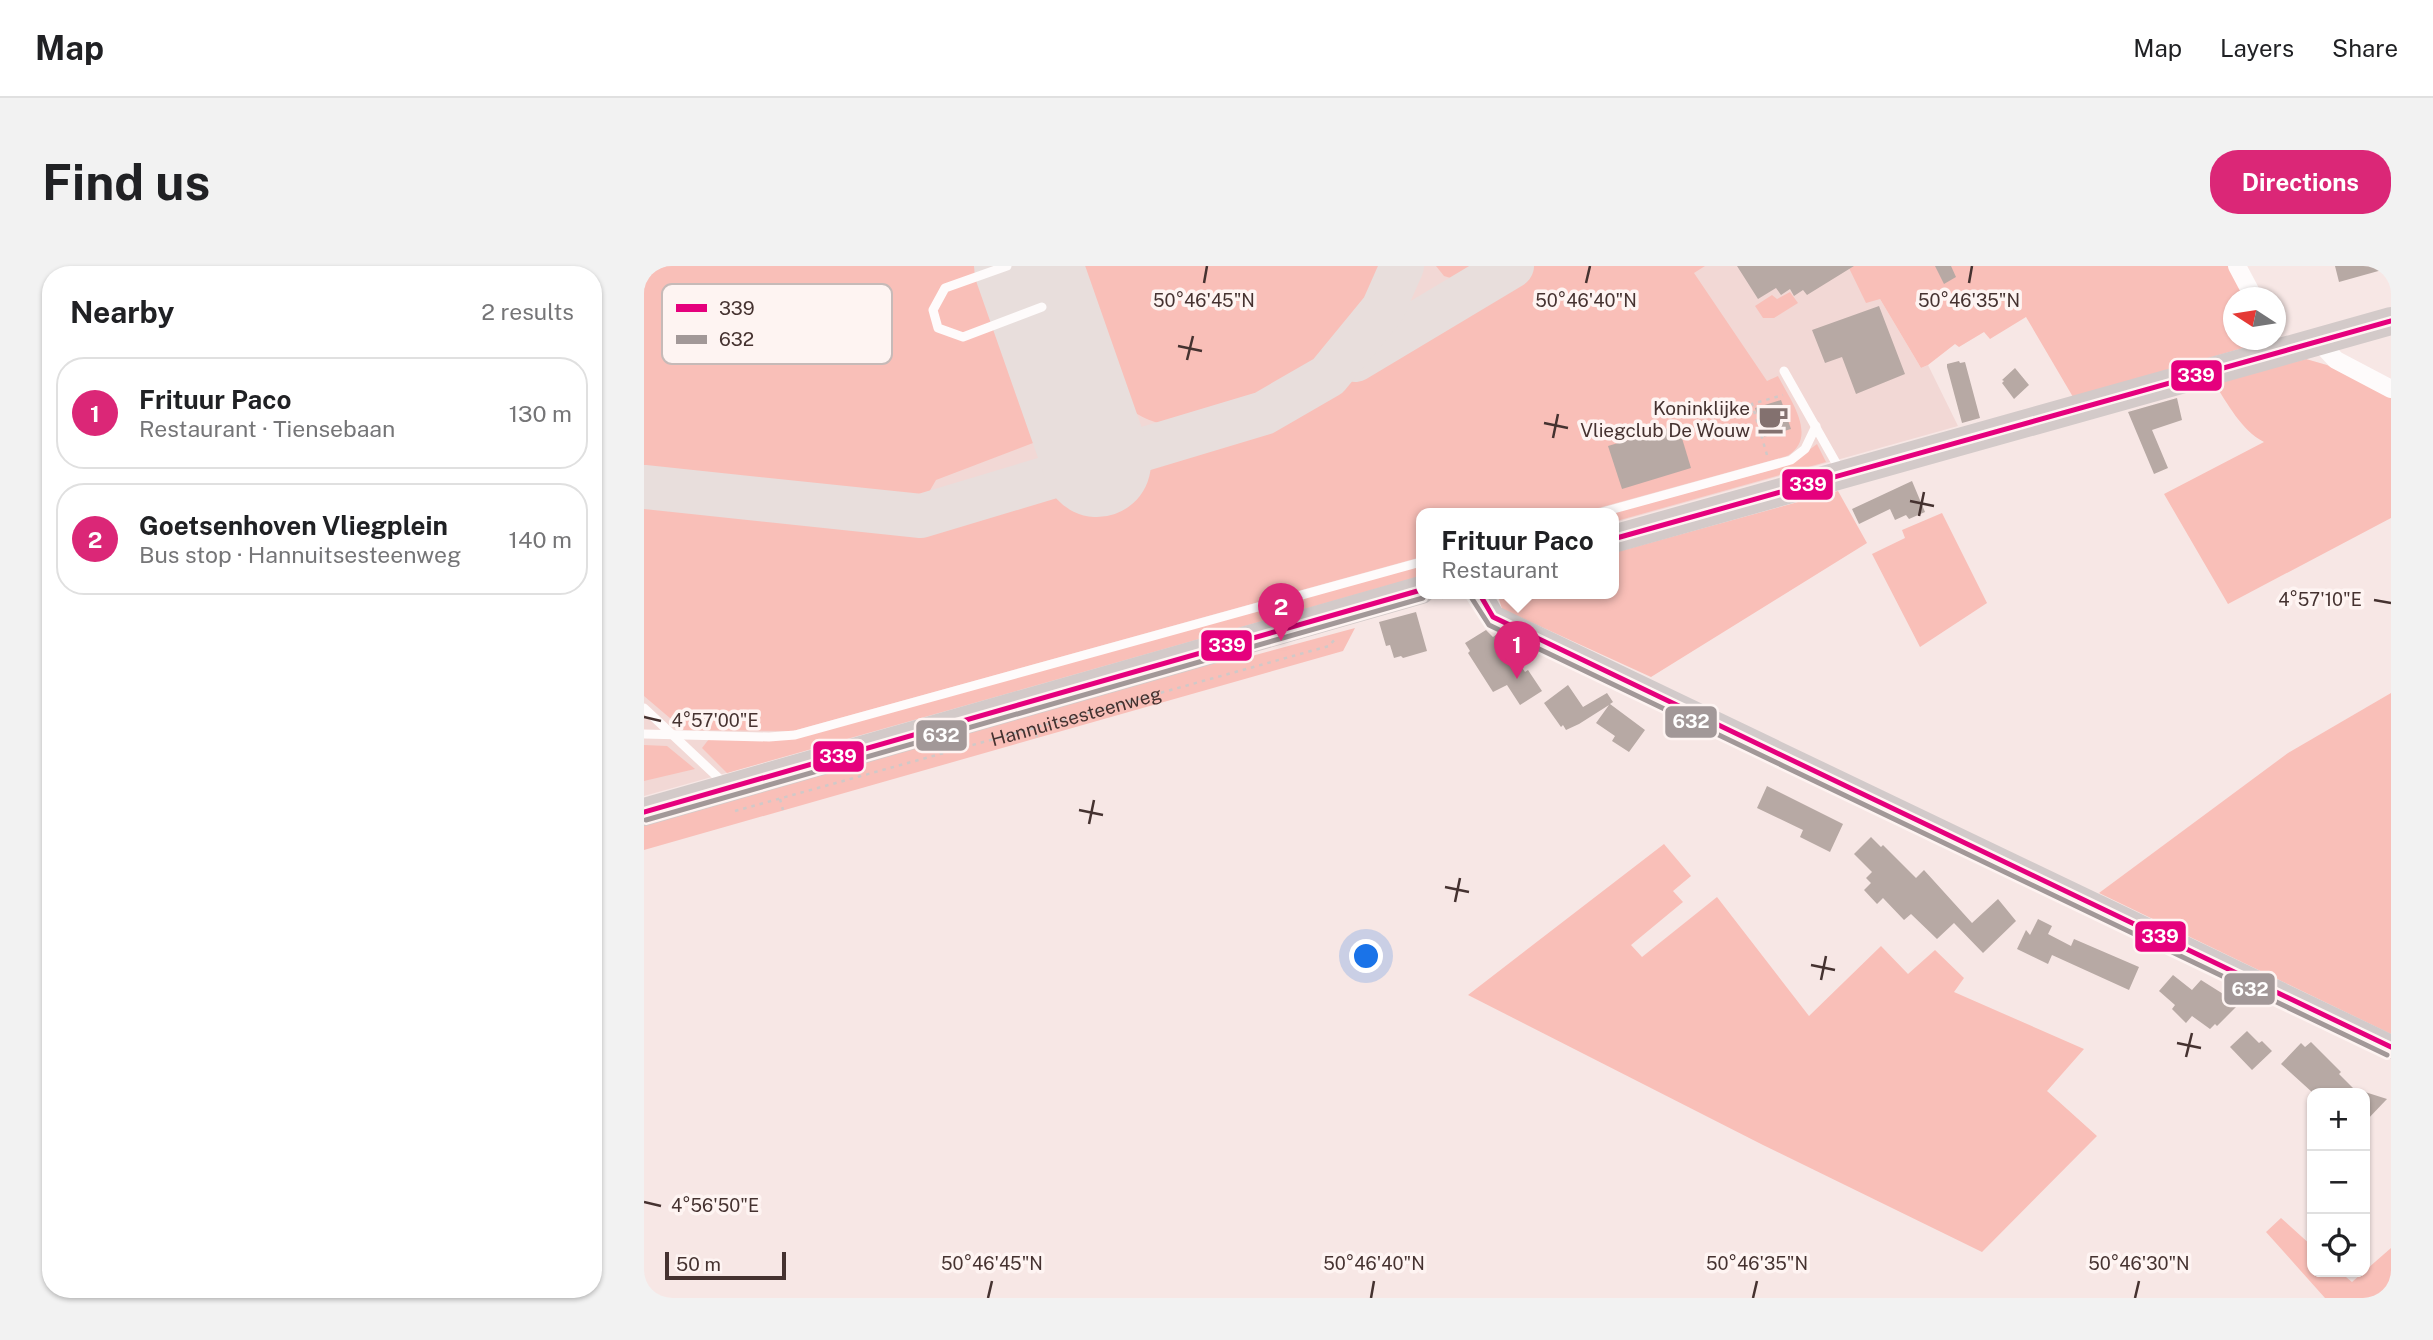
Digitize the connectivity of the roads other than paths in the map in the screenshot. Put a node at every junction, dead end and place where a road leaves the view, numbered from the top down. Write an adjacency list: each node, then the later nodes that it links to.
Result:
1 (1007, 266): 4 (lane)
2 (2237, 266): 3 (street)
3 (2248, 287)
4 (1042, 307)
5 (2391, 321): 6 (main road)
6 (2318, 341): 7 (main road); 10 (street)
7 (2286, 343)
8 (2259, 350): 12 (main road)
9 (1784, 371): 11 (lane)
10 (2391, 389)
11 (1816, 426): 12 (lane); 13 (lane)
12 (1842, 475): 14 (main road)
13 (1617, 508)
14 (1619, 537)
15 (1416, 563): 20 (lane)
16 (1416, 598): 21 (main road, Hannuitsesteenweg)
17 (1482, 599): 23 (street)
18 (644, 708): 20 (lane)
19 (644, 734): 20 (lane)
20 (674, 735): 21 (lane)
21 (729, 800): 22 (main road, Hannuitsesteenweg)
22 (644, 812)
23 (2391, 1047)

